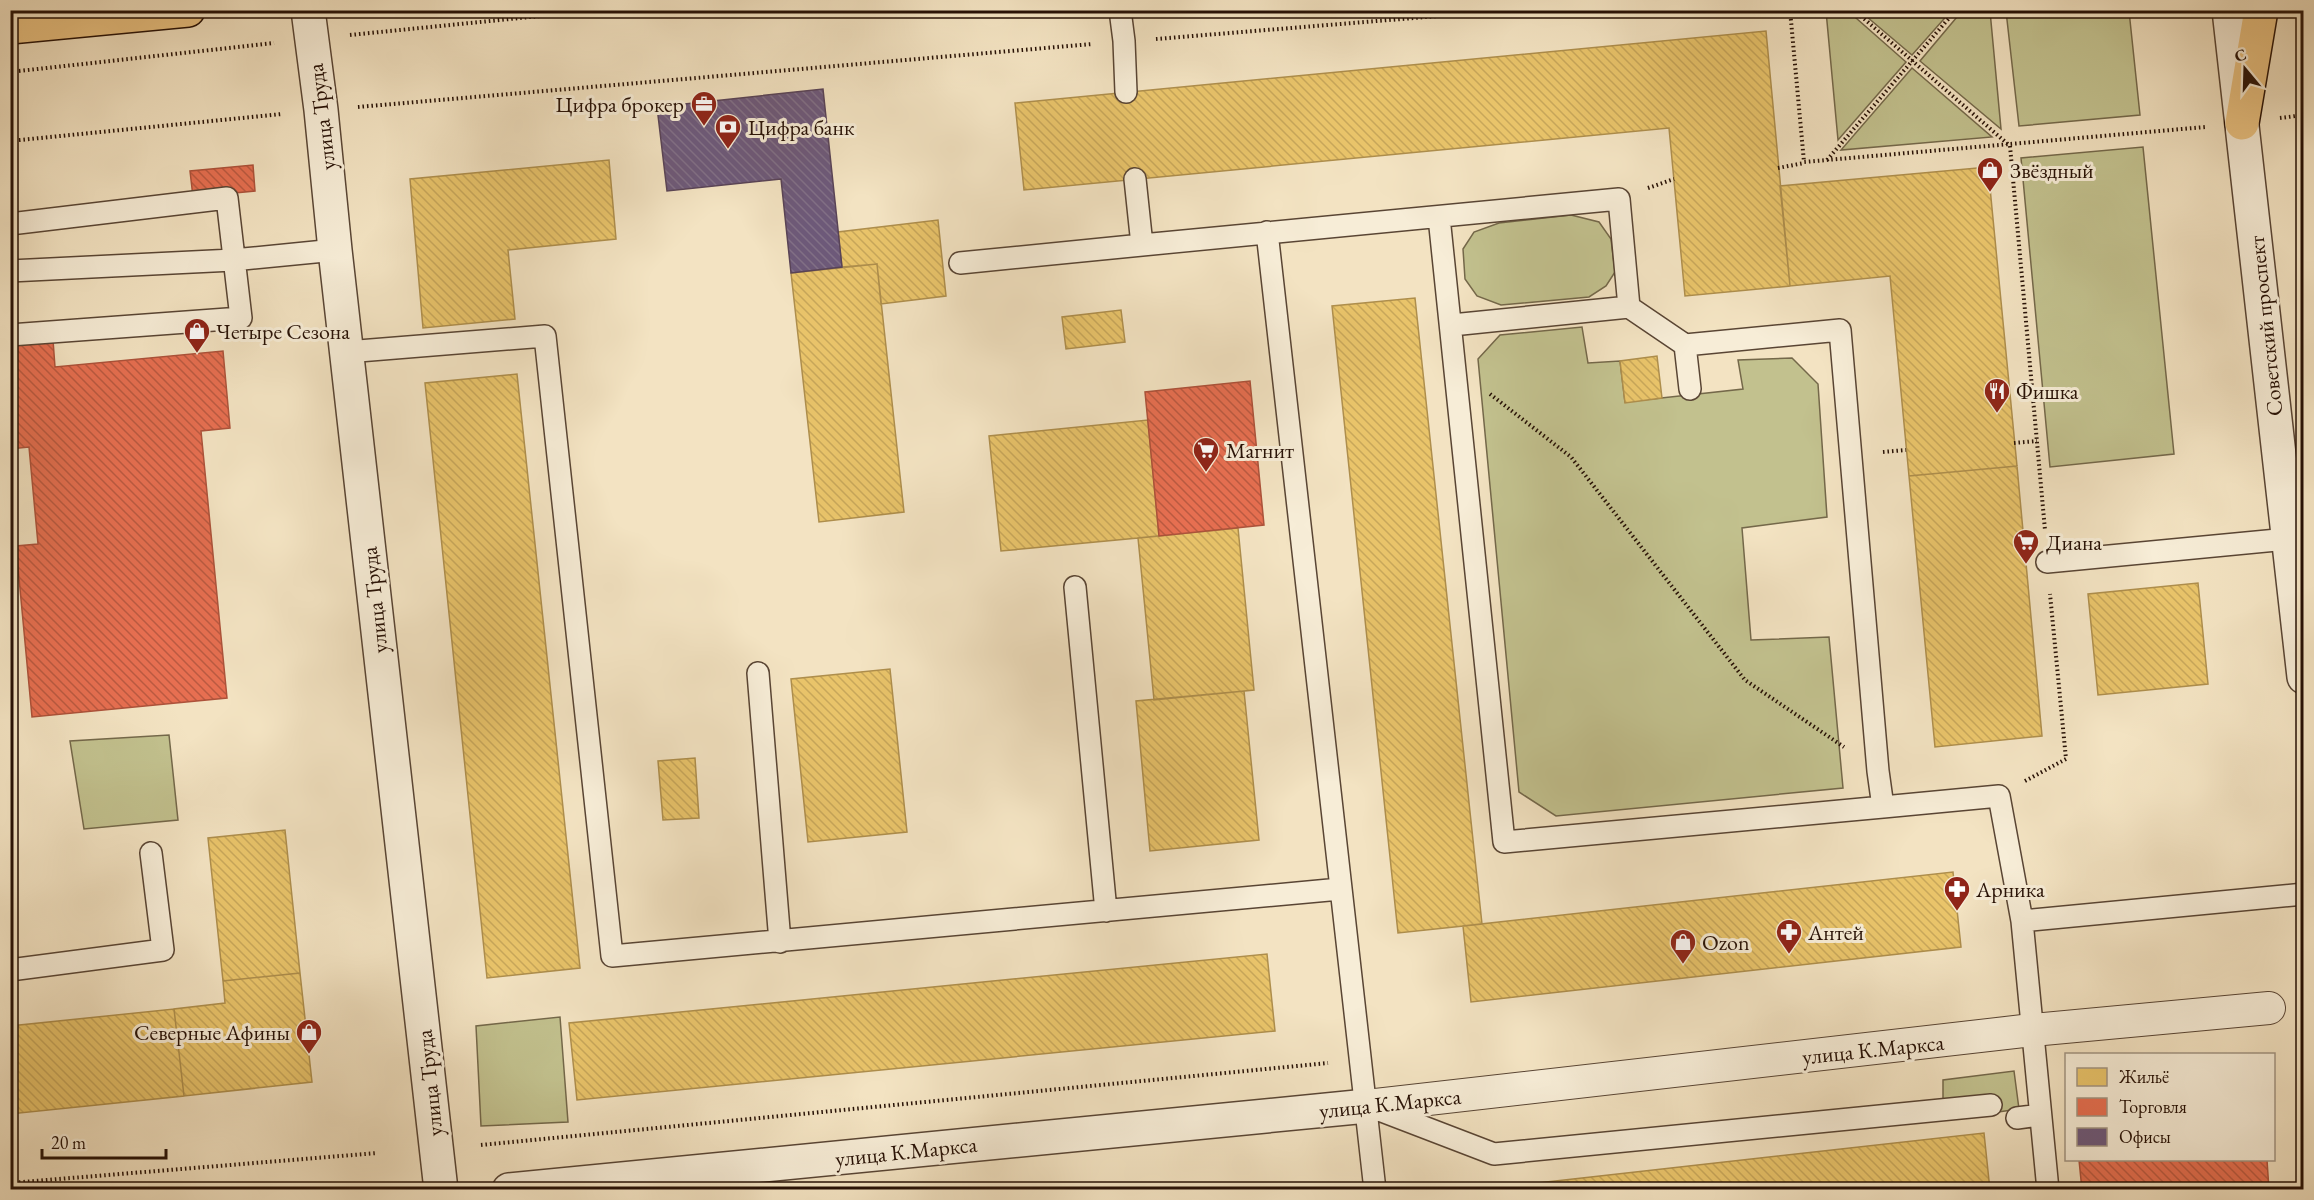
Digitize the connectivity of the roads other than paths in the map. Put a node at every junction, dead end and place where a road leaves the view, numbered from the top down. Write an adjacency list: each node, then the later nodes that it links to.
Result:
1 (188, 10): 6 (main road)
2 (1120, 10): 7 (lane)
3 (2229, 10): 8 (street, Советский проспект)
4 (2261, 10): 8 (main road)
5 (309, 25): 14 (street, улица Труда)
6 (10, 27)
7 (1126, 92)
8 (2242, 123): 24 (street, Советский проспект)
9 (1135, 179): 13 (lane)
10 (1439, 217): 12 (lane); 18 (lane); 19 (lane)
11 (10, 224): 15 (lane)
12 (1267, 232): 13 (lane); 32 (lane)
13 (1142, 245): 16 (lane)
14 (335, 250): 15 (lane); 22 (street, улица Труда)
15 (233, 260): 17 (lane); 20 (lane)
16 (960, 263)
17 (10, 271)
18 (1629, 307): 19 (lane); 21 (lane)
19 (1452, 325): 30 (lane)
20 (10, 335)
21 (1685, 345): 23 (lane); 30 (lane)
22 (346, 352): 36 (lane); 45 (street, улица Труда)
23 (1690, 389)
24 (2288, 539): 25 (lane); 27 (street, Советский проспект)
25 (2047, 561)
26 (1074, 587): 34 (lane)
27 (2299, 588): 29 (street, Советский проспект)
28 (758, 672): 36 (lane)
29 (2304, 677)
30 (1883, 807): 35 (lane)
31 (151, 853): 37 (lane)
32 (1340, 889): 34 (lane); 41 (lane)
33 (2304, 894): 35 (lane)
34 (1106, 911): 36 (lane)
35 (2022, 921): 39 (lane)
36 (780, 942)
37 (10, 970)
38 (2269, 1008): 39 (street, улица К.Маркса)
39 (2032, 1030): 41 (street, улица К.Маркса); 42 (lane)
40 (1991, 1105): 41 (lane)
41 (1367, 1106): 44 (street, улица К.Маркса); 47 (lane)
42 (2040, 1115): 43 (lane); 48 (lane)
43 (2018, 1118)
44 (643, 1183): 46 (street, улица К.Маркса)
45 (441, 1190)
46 (509, 1190)
47 (1376, 1190)
48 (2048, 1190)

